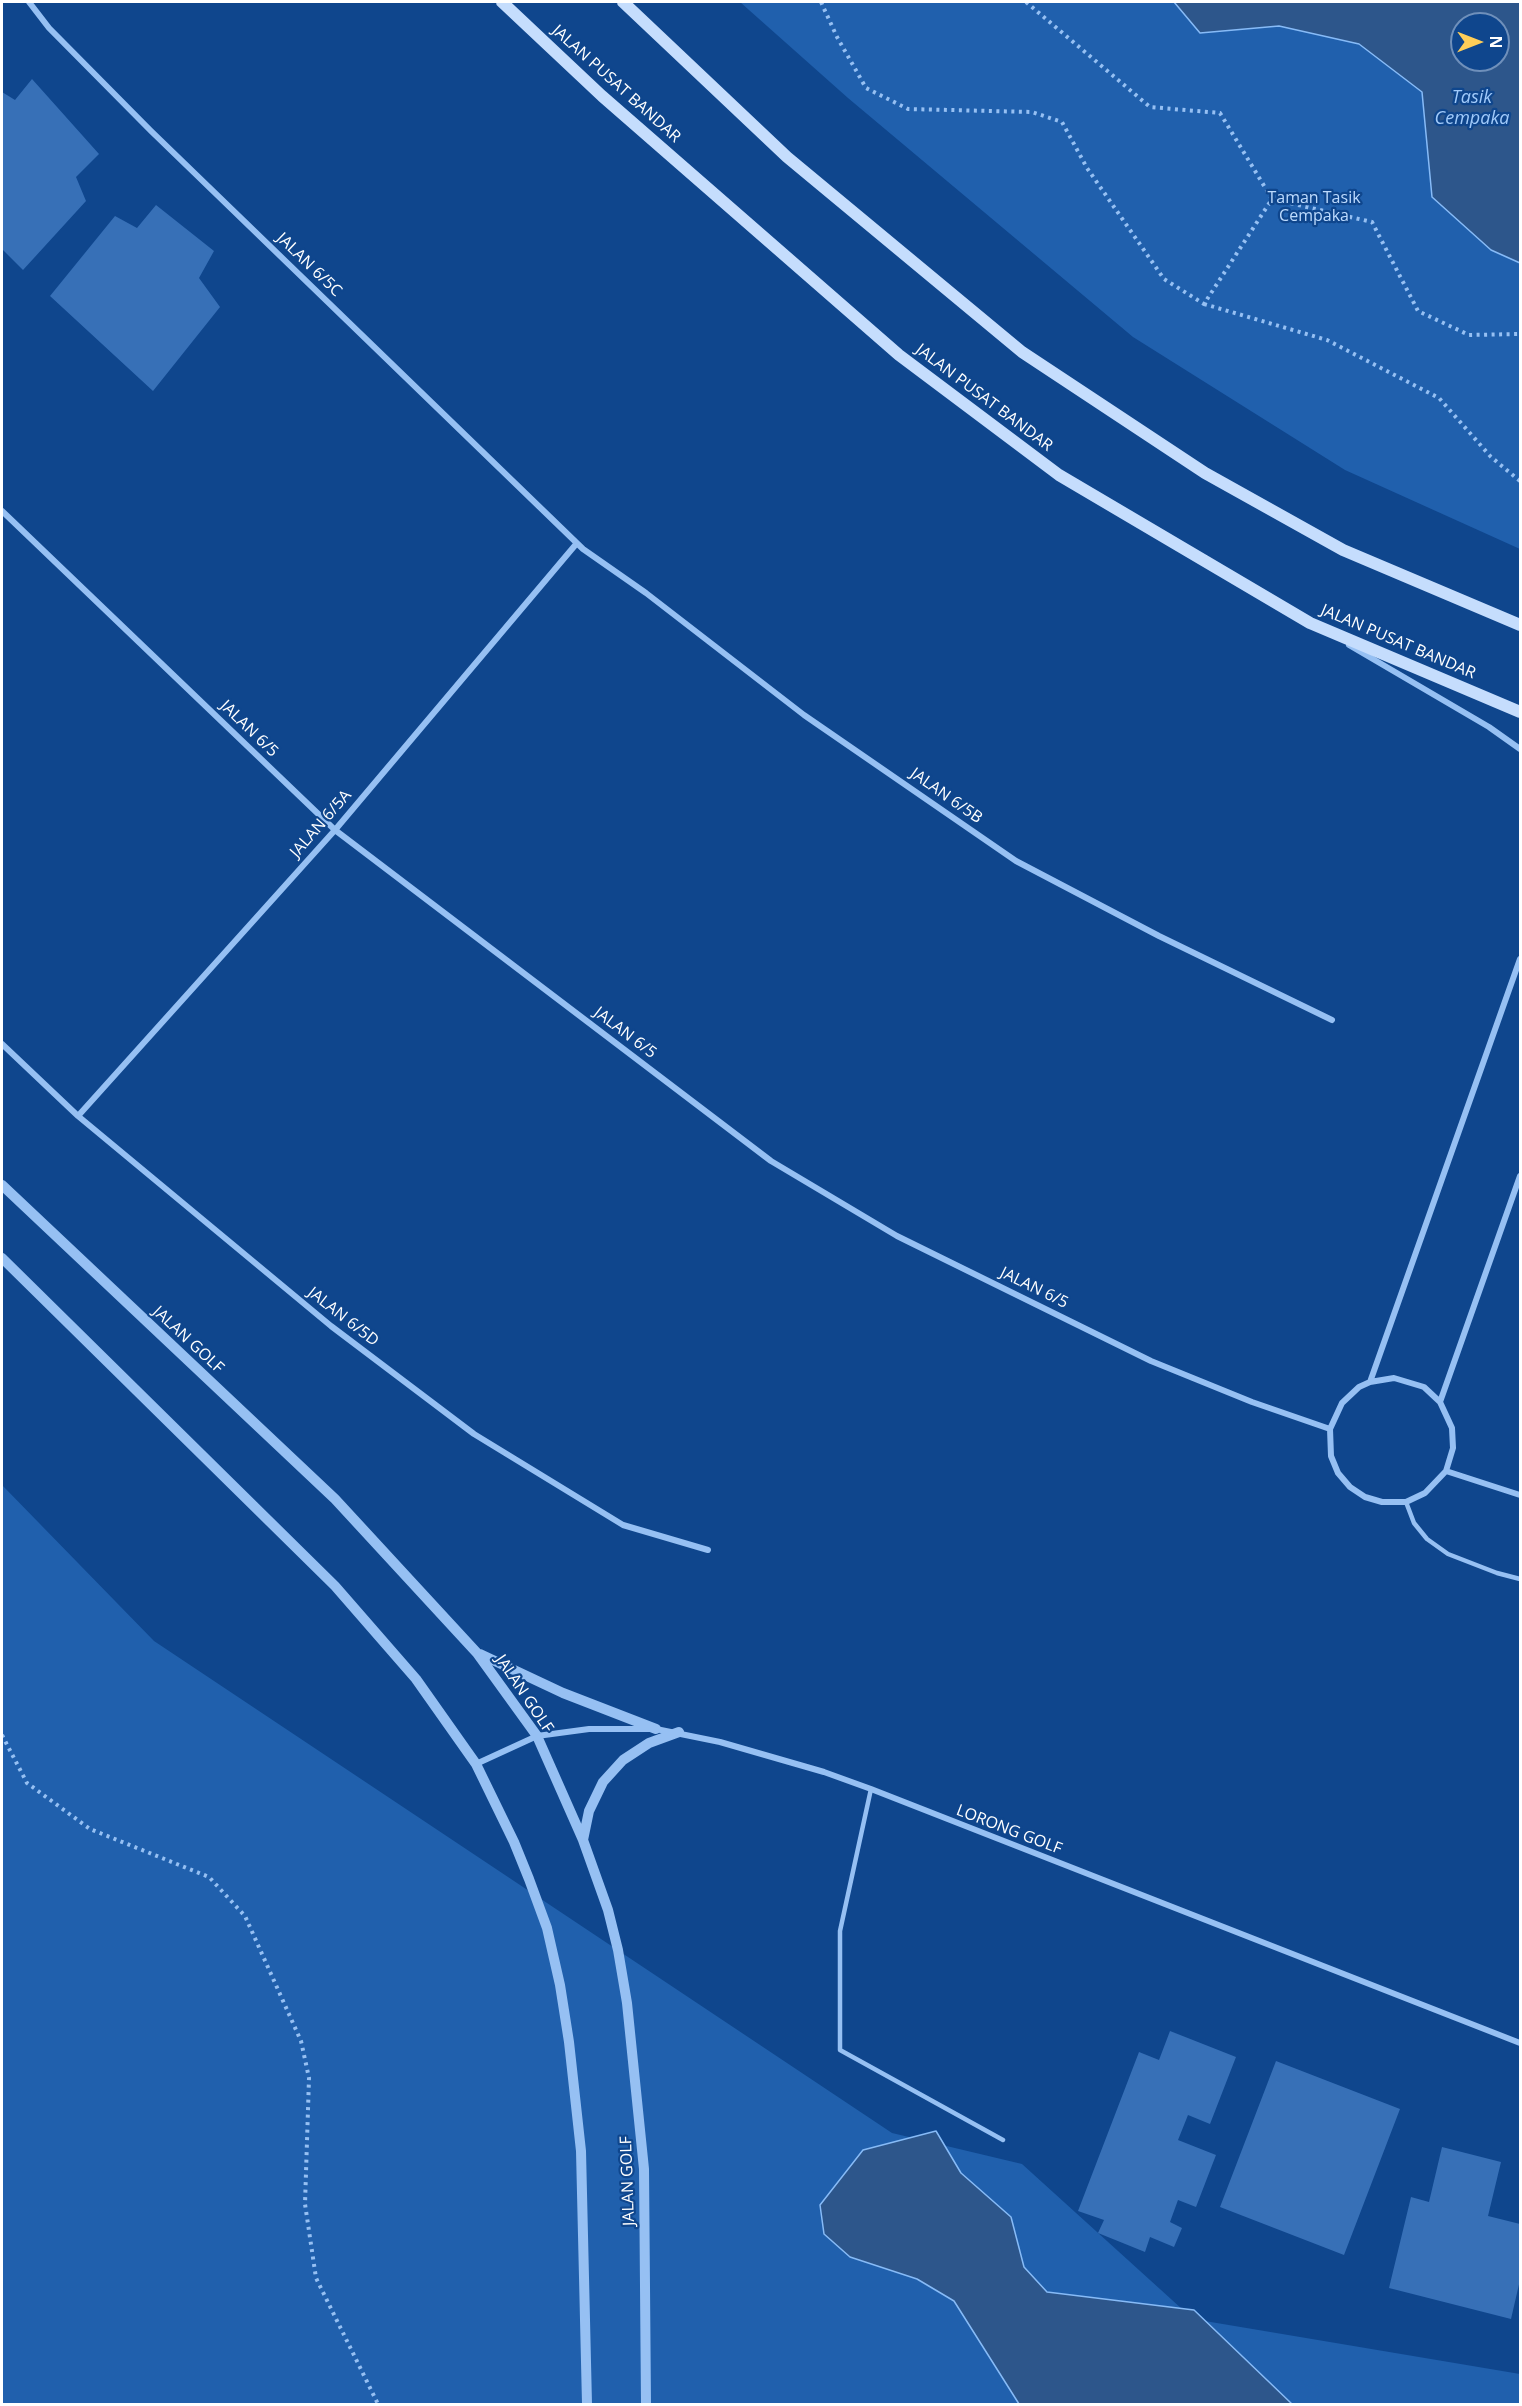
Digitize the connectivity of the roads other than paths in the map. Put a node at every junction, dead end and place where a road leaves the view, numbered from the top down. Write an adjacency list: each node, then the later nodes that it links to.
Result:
1 (29, 2): 5 (street, JALAN 6/5C)
2 (502, 2): 6 (main road, JALAN PUSAT BANDAR)
3 (623, 2): 7 (main road)
4 (2, 511): 10 (street, JALAN 6/5)
5 (577, 543): 10 (street, JALAN 6/5A); 12 (street, JALAN 6/5B)
6 (1310, 623): 8 (main road, JALAN PUSAT BANDAR); 9 (street)
7 (1521, 625)
8 (1521, 712)
9 (1521, 749)
10 (334, 830): 14 (street, JALAN 6/5A); 20 (street, JALAN 6/5)
11 (1521, 959): 18 (street)
12 (1332, 1020)
13 (2, 1044): 14 (street, JALAN 6/5D)
14 (78, 1116): 24 (street, JALAN 6/5D)
15 (1521, 1176): 19 (street)
16 (2, 1185): 26 (street, JALAN GOLF)
17 (2, 1258): 30 (street)
18 (1370, 1382): 19 (street); 20 (street)
19 (1440, 1402): 21 (street)
20 (1330, 1429): 23 (street)
21 (1446, 1471): 22 (street); 23 (street)
22 (1521, 1495)
23 (1406, 1502): 25 (lane)
24 (708, 1550)
25 (1521, 1579)
26 (477, 1653): 27 (street); 29 (street, JALAN GOLF)
27 (656, 1729): 28 (street, LORONG GOLF); 29 (street, LORONG GOLF)
28 (679, 1732): 31 (street, LORONG GOLF); 32 (street)
29 (537, 1736): 30 (street, LORONG GOLF); 32 (street, JALAN GOLF)
30 (476, 1764): 35 (street)
31 (871, 1789): 33 (street, LORONG GOLF); 34 (lane)
32 (583, 1840): 36 (street, JALAN GOLF)
33 (1521, 2043)
34 (1003, 2140)
35 (587, 2404)
36 (646, 2404)

